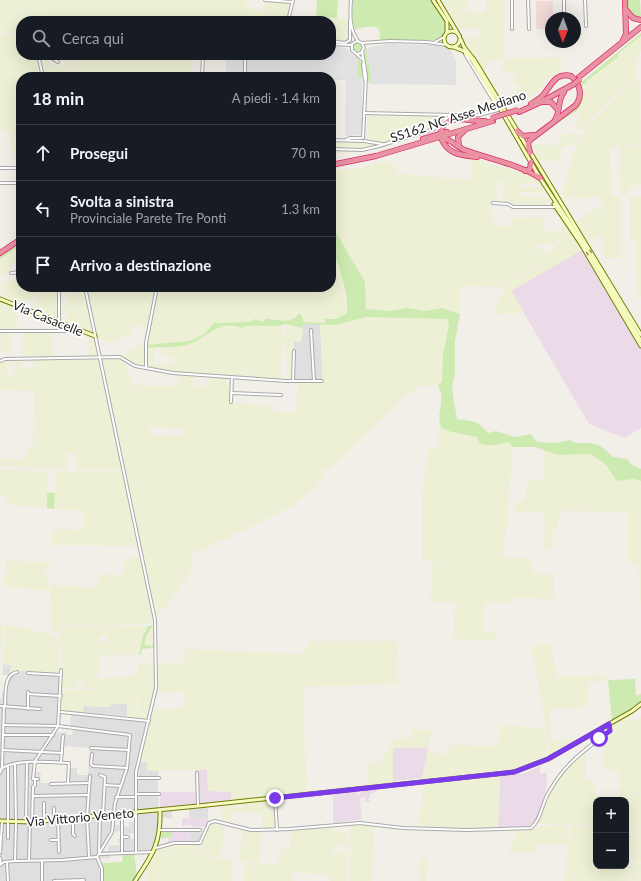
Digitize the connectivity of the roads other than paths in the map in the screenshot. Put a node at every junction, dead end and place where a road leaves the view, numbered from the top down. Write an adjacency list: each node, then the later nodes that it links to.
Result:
1 (265, 0): 10 (street)
2 (351, 0): 14 (street)
3 (434, 0): 21 (main road)
4 (438, 0): 22 (main road)
5 (512, 0): 18 (street)
6 (528, 0): 19 (street)
7 (564, 0): 12 (street)
8 (585, 0): 16 (street)
9 (625, 0): 11 (highway)
10 (292, 1): 13 (street)
11 (625, 9): 15 (highway); 37 (highway)
12 (564, 12)
13 (289, 16)
14 (350, 18): 23 (street); 27 (street)
15 (641, 20)
16 (586, 26)
17 (641, 27): 37 (highway, SS162 NC Asse Mediano)
18 (512, 29)
19 (529, 29)
20 (641, 31): 51 (highway, SS162 NC Asse Mediano)
21 (447, 32): 22 (main road); 24 (main road)
22 (457, 32): 25 (main road)
23 (354, 35): 26 (street); 31 (street)
24 (444, 37): 28 (street); 34 (main road)
25 (461, 40): 35 (main road); 68 (main road)
26 (359, 41): 30 (street); 31 (street)
27 (336, 42)
28 (434, 42): 32 (street); 34 (street)
29 (336, 43): 33 (street)
30 (362, 43): 32 (street); 36 (street)
31 (353, 44): 33 (street); 38 (street)
32 (370, 44): 36 (street)
33 (343, 45): 38 (street)
34 (447, 45): 35 (main road)
35 (454, 47): 40 (main road)
36 (364, 48): 39 (street)
37 (617, 48): 51 (highway, SS162 NC Asse Mediano)
38 (352, 50): 41 (street)
39 (362, 51): 41 (street); 47 (street)
40 (464, 51): 56 (street); 62 (main road)
41 (357, 54): 47 (street)
42 (39, 60): 48 (street)
43 (55, 60): 46 (street)
44 (203, 60): 49 (street)
45 (245, 60): 50 (street)
46 (58, 62)
47 (363, 62): 60 (street)
48 (42, 72)
49 (202, 72)
50 (245, 72)
51 (580, 78): 52 (highway, SS162 NC Asse Mediano, bridge)
52 (573, 83): 53 (highway, SS162 NC Asse Mediano); 55 (highway, SS162 NC Asse Mediano)
53 (568, 88): 54 (highway, SS162 NC Asse Mediano); 58 (highway)
54 (541, 102): 58 (highway); 59 (highway, SS162 NC Asse Mediano)
55 (532, 104): 59 (highway, SS162 NC Asse Mediano); 65 (highway)
56 (493, 107): 57 (street); 61 (street)
57 (498, 110): 61 (street); 62 (street)
58 (558, 110): 65 (highway)
59 (519, 111): 64 (highway, SS162 NC Asse Mediano, bridge)
60 (364, 113): 63 (street); 71 (street)
61 (487, 113): 63 (street)
62 (504, 114): 81 (main road)
63 (451, 116): 74 (street)
64 (493, 119): 66 (highway, SS162 NC Asse Mediano); 67 (highway, SS162 NC Asse Mediano)
65 (555, 120): 70 (highway)
66 (485, 121): 69 (highway); 77 (highway, SS162 NC Asse Mediano)
67 (465, 129): 72 (highway, SS162 NC Asse Mediano); 75 (highway)
68 (517, 131): 70 (highway); 78 (main road)
69 (441, 132)
70 (535, 134): 78 (highway)
71 (362, 139): 73 (street); 74 (street)
72 (441, 139): 75 (highway); 77 (highway, SS162 NC Asse Mediano); 79 (highway)
73 (336, 140)
74 (383, 144): 76 (street)
75 (459, 146): 79 (highway)
76 (336, 149)
77 (391, 150): 80 (highway, SS162 NC Asse Mediano)
78 (530, 153): 94 (main road)
79 (485, 158): 84 (highway)
80 (336, 162)
81 (531, 162): 84 (highway); 85 (main road)
82 (0, 168): 83 (street)
83 (16, 168)
84 (525, 171): 85 (highway)
85 (540, 178): 88 (main road)
86 (0, 183): 87 (street)
87 (16, 183)
88 (551, 195): 90 (main road); 94 (main road)
89 (493, 204): 90 (street)
90 (556, 207): 94 (main road)
91 (16, 241): 93 (highway)
92 (16, 242): 95 (highway)
93 (0, 250)
94 (588, 252): 106 (main road); 108 (main road); 109 (main road)
95 (0, 253)
96 (16, 272): 97 (street)
97 (11, 273)
98 (59, 292): 102 (street)
99 (86, 292): 107 (street)
100 (156, 292): 113 (street)
101 (0, 299): 102 (main road, Via Casacelle)
102 (59, 322): 103 (main road, Via Casacelle)
103 (76, 329): 105 (street); 107 (main road, Via Casacelle)
104 (311, 330): 115 (street)
105 (0, 331)
106 (641, 335)
107 (95, 336): 111 (street)
108 (641, 341)
109 (641, 346)
110 (294, 351): 116 (street)
111 (100, 358): 112 (street); 113 (street); 132 (street)
112 (0, 361)
113 (146, 368): 114 (street)
114 (232, 377): 116 (street); 118 (street)
115 (314, 381): 116 (street); 117 (street)
116 (293, 382)
117 (322, 382)
118 (231, 392): 119 (street); 120 (street)
119 (281, 395)
120 (231, 402)
121 (62, 670): 124 (street)
122 (17, 672): 128 (street)
123 (28, 674): 124 (street)
124 (61, 675): 125 (street)
125 (61, 696): 129 (street); 131 (street)
126 (641, 704): 133 (main road, Via Vittorio Veneto)
127 (0, 706): 128 (street)
128 (5, 706): 129 (street); 134 (street)
129 (28, 709): 130 (street)
130 (40, 710)
131 (60, 712): 132 (street); 135 (street)
132 (149, 721): 157 (street)
133 (609, 724): 169 (main road, Via Vittorio Veneto); 188 (street)
134 (2, 726): 135 (street); 136 (street)
135 (58, 726): 137 (street); 142 (street)
136 (3, 735): 137 (street); 139 (street)
137 (53, 735): 143 (street)
138 (63, 736): 144 (street)
139 (1, 746): 141 (street)
140 (92, 748): 142 (street)
141 (3, 750): 143 (street); 151 (street)
142 (129, 750): 152 (street)
143 (42, 751): 144 (street); 146 (street)
144 (62, 753): 147 (street)
145 (92, 754): 152 (street)
146 (35, 761): 148 (street); 159 (street); 167 (street)
147 (61, 761)
148 (27, 764): 149 (street); 185 (street)
149 (15, 765): 150 (street); 184 (street)
150 (8, 766): 151 (street); 183 (street)
151 (2, 768): 153 (street)
152 (127, 768): 163 (street)
153 (0, 773)
154 (197, 773): 171 (street)
155 (100, 775): 162 (street)
156 (90, 776): 165 (street)
157 (136, 778): 158 (street); 166 (street)
158 (159, 778)
159 (68, 783): 160 (street); 161 (street)
160 (88, 783)
161 (51, 784)
162 (105, 785): 163 (street); 177 (street)
163 (122, 786): 168 (street)
164 (159, 794): 166 (street)
165 (88, 795): 167 (street); 178 (street)
166 (136, 795): 168 (street); 174 (street)
167 (33, 796): 185 (street)
168 (116, 797): 176 (street)
169 (275, 798): 171 (main road, Via Vittorio Veneto); 188 (street)
170 (44, 803): 181 (street)
171 (198, 806): 173 (main road, Via Vittorio Veneto)
172 (54, 808): 180 (street)
173 (160, 810): 174 (main road, Via Vittorio Veneto); 186 (main road)
174 (136, 812): 175 (main road, Via Vittorio Veneto); 198 (street)
175 (122, 813): 176 (main road, Via Vittorio Veneto); 190 (street)
176 (114, 814): 177 (main road, Via Vittorio Veneto); 201 (street)
177 (102, 815): 178 (main road, Via Vittorio Veneto); 201 (street)
178 (87, 817): 179 (main road, Via Vittorio Veneto); 203 (street)
179 (73, 818): 180 (main road, Via Vittorio Veneto); 189 (street)
180 (56, 820): 181 (main road, Via Vittorio Veneto); 194 (street)
181 (44, 821): 185 (main road, Via Vittorio Veneto)
182 (1, 822): 183 (main road, Via Vittorio Veneto); 200 (street)
183 (9, 822): 184 (main road, Via Vittorio Veneto); 192 (street)
184 (16, 822): 185 (main road, Via Vittorio Veneto); 206 (street)
185 (30, 822): 205 (street)
186 (161, 830): 187 (street); 195 (main road)
187 (200, 830)
188 (277, 830): 195 (street)
189 (75, 836)
190 (122, 837): 191 (street); 197 (street)
191 (128, 837)
192 (8, 838)
193 (51, 840): 194 (street)
194 (59, 840): 196 (street)
195 (156, 848): 199 (main road)
196 (59, 852)
197 (122, 852): 198 (street); 201 (street)
198 (136, 852): 199 (street)
199 (154, 852): 215 (main road)
200 (0, 853)
201 (99, 854): 202 (street)
202 (97, 856): 203 (street); 214 (street)
203 (88, 857): 207 (street)
204 (0, 858): 209 (street)
205 (29, 860): 206 (street); 207 (street)
206 (15, 861): 208 (street)
207 (42, 861): 212 (street)
208 (7, 862): 209 (street); 211 (street)
209 (1, 864)
210 (84, 880): 213 (street)
211 (8, 881)
212 (42, 881)
213 (54, 881)
214 (102, 881)
215 (135, 881)

